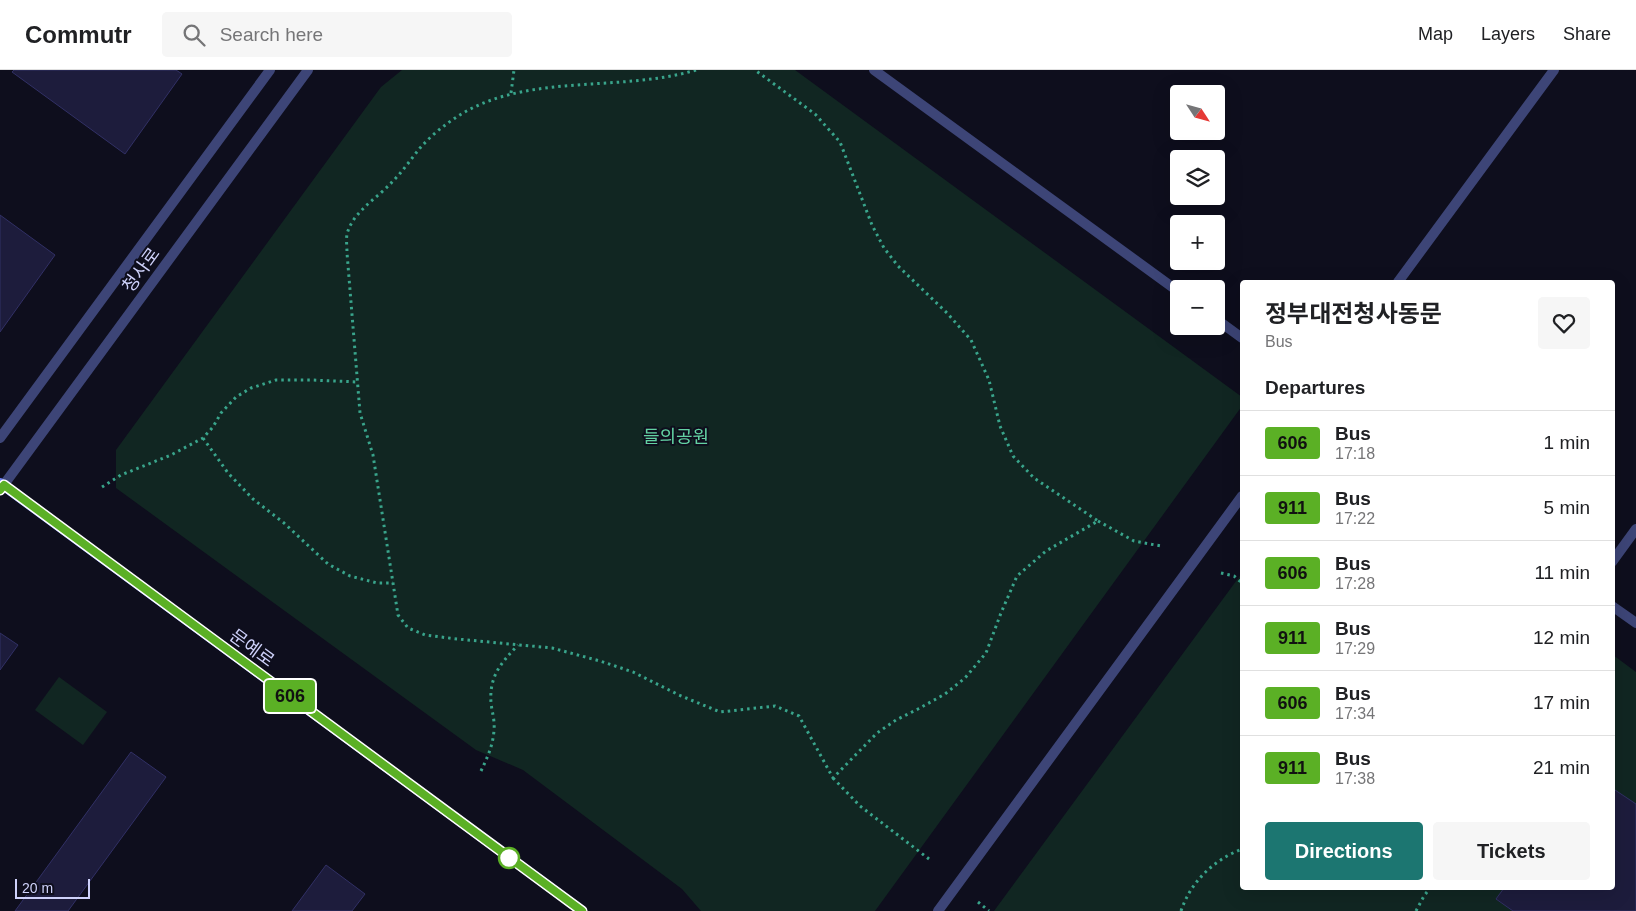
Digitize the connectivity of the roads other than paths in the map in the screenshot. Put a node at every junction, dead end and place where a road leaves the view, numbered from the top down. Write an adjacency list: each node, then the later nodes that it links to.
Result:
1 (270, 70): 9 (street, 청사로)
2 (308, 70): 10 (street, 청사로)
3 (874, 70): 6 (street)
4 (1554, 70): 5 (street)
5 (1399, 280)
6 (1170, 285)
7 (1225, 326): 8 (street)
8 (1240, 337)
9 (0, 438)
10 (1, 486): 16 (main road, 문예로)
11 (1240, 499): 17 (street)
12 (1636, 530): 13 (street)
13 (1615, 558)
14 (1615, 608): 15 (street)
15 (1636, 623)
16 (582, 911)
17 (938, 911)

